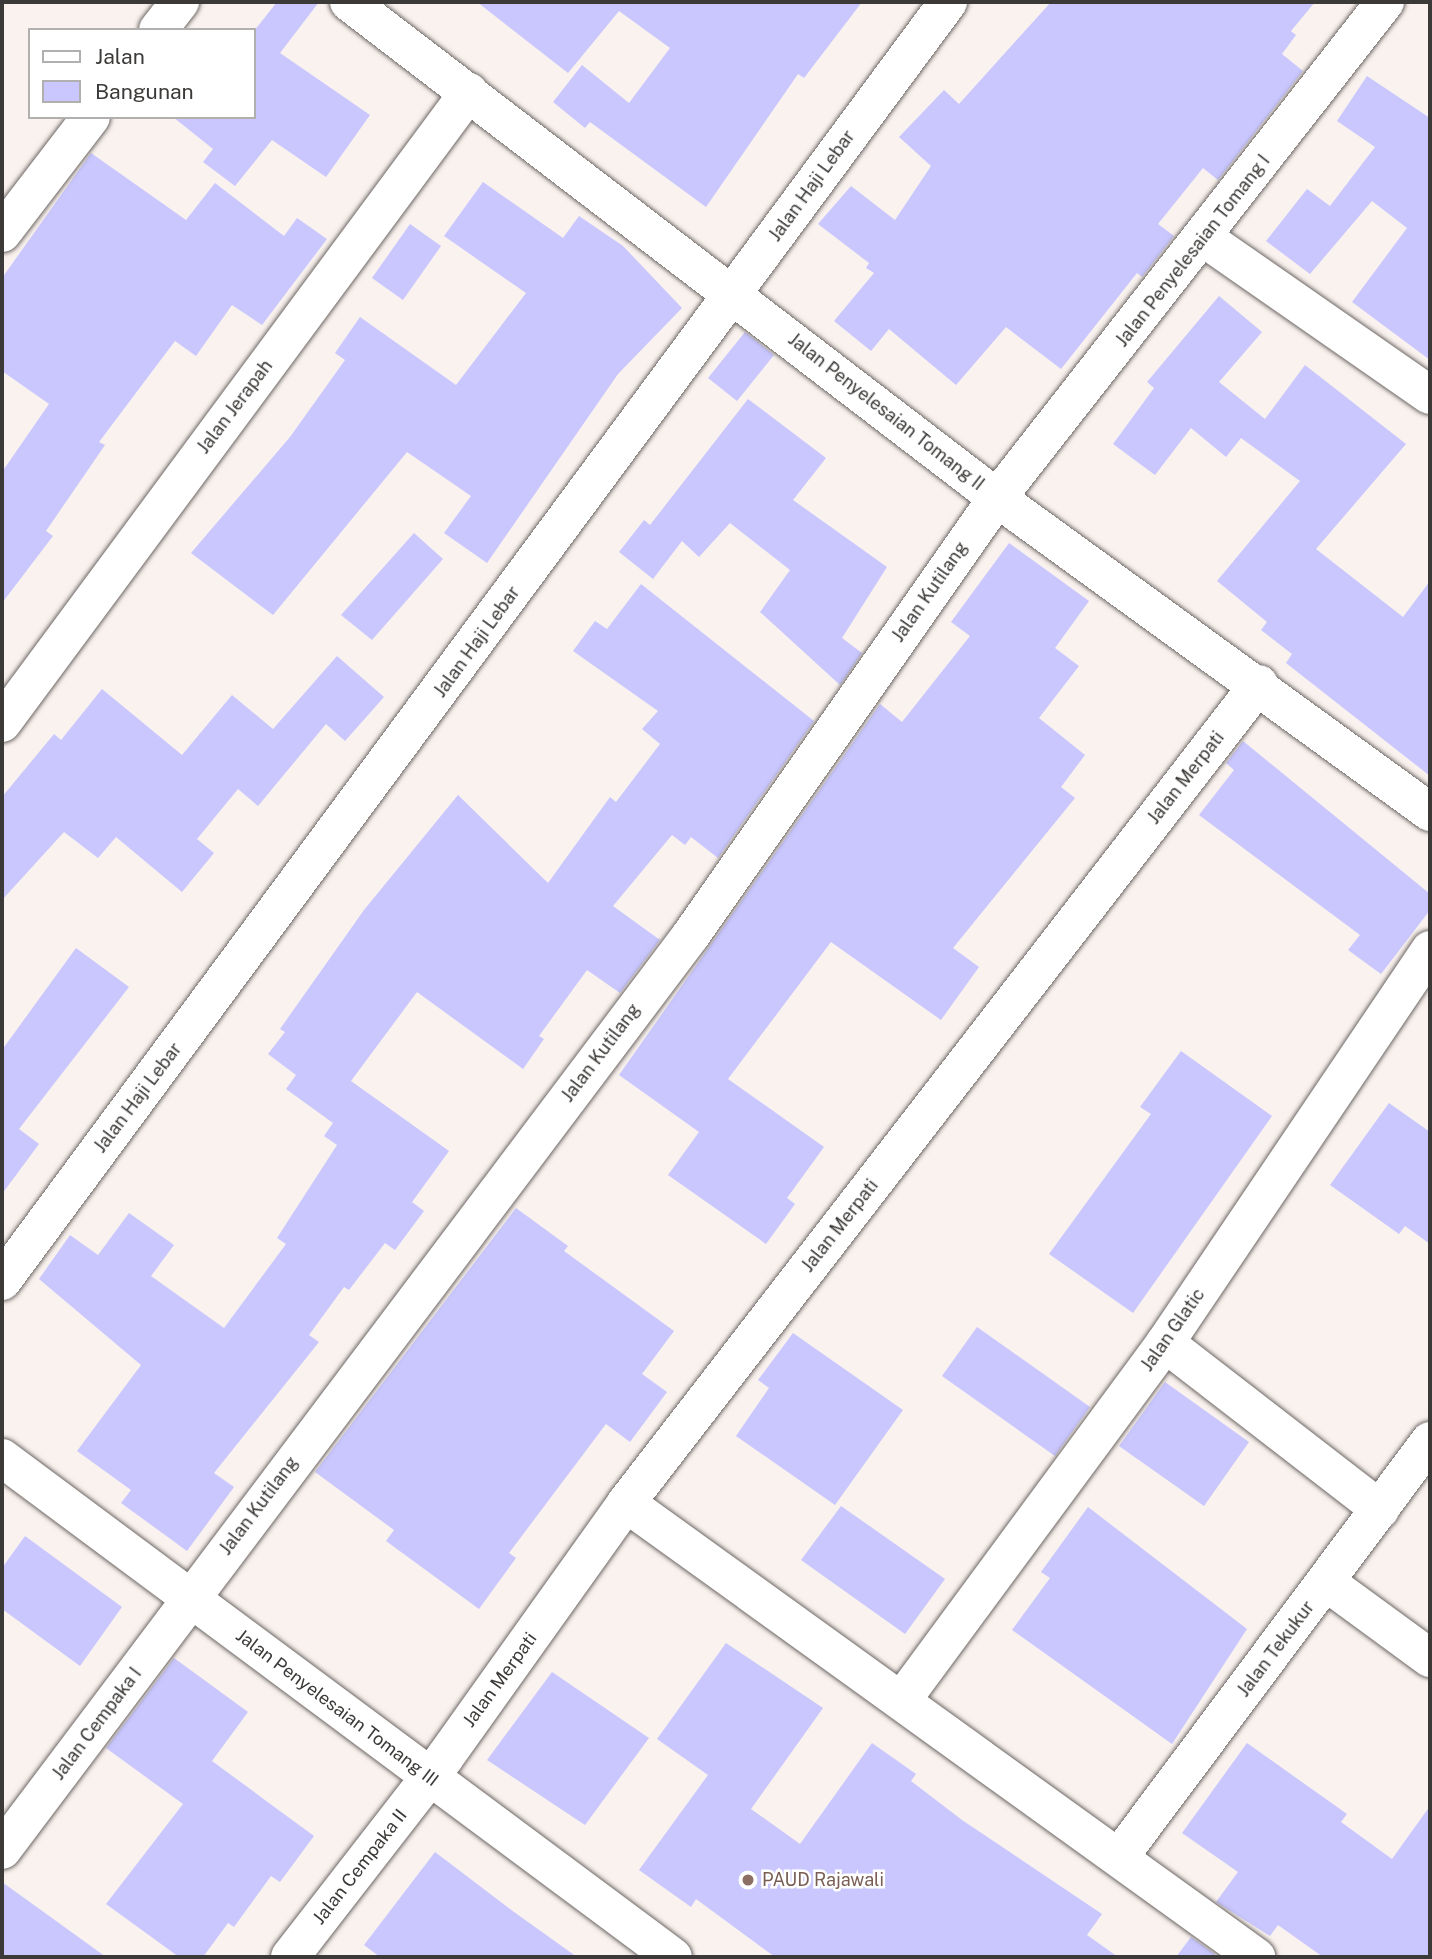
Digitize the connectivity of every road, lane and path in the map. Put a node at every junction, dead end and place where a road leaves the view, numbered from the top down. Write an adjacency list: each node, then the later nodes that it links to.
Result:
1 (180, 2): 5 (street)
2 (349, 2): 6 (street, Jalan Penyelesaian Tomang II)
3 (948, 2): 10 (street, Jalan Haji Lebar)
4 (1385, 2): 9 (street, Jalan Penyelesaian Tomang I)
5 (160, 28)
6 (470, 92): 10 (street, Jalan Penyelesaian Tomang II); 14 (street, Jalan Jerapah)
7 (89, 119): 8 (street)
8 (2, 233)
9 (1204, 238): 11 (street); 12 (street, Jalan Penyelesaian Tomang I)
10 (733, 293): 12 (street, Jalan Penyelesaian Tomang II); 17 (street, Jalan Haji Lebar)
11 (1430, 396)
12 (997, 498): 13 (street, Jalan Penyelesaian Tomang II); 24 (street, Jalan Kutilang)
13 (1259, 684): 15 (street, Jalan Penyelesaian Tomang II); 21 (street, Jalan Merpati)
14 (2, 723)
15 (1430, 812)
16 (1430, 950): 18 (street, Jalan Glatic)
17 (2, 1281)
18 (1165, 1343): 22 (street); 26 (street, Jalan Glatic)
19 (1430, 1441): 22 (street, Jalan Tekukur)
20 (2, 1458): 24 (street, Jalan Penyelesaian Tomang III)
21 (626, 1503): 26 (street); 27 (street, Jalan Merpati)
22 (1380, 1509): 23 (street, Jalan Tekukur)
23 (1326, 1582): 25 (street); 29 (street, Jalan Tekukur)
24 (191, 1599): 27 (street, Jalan Penyelesaian Tomang III); 28 (street, Jalan Cempaka I)
25 (1430, 1658)
26 (902, 1700): 29 (street)
27 (430, 1777): 30 (street, Jalan Cempaka II); 31 (street, Jalan Penyelesaian Tomang III)
28 (2, 1850)
29 (1120, 1856): 32 (street)
30 (290, 1957)
31 (673, 1957)
32 (1256, 1957)

